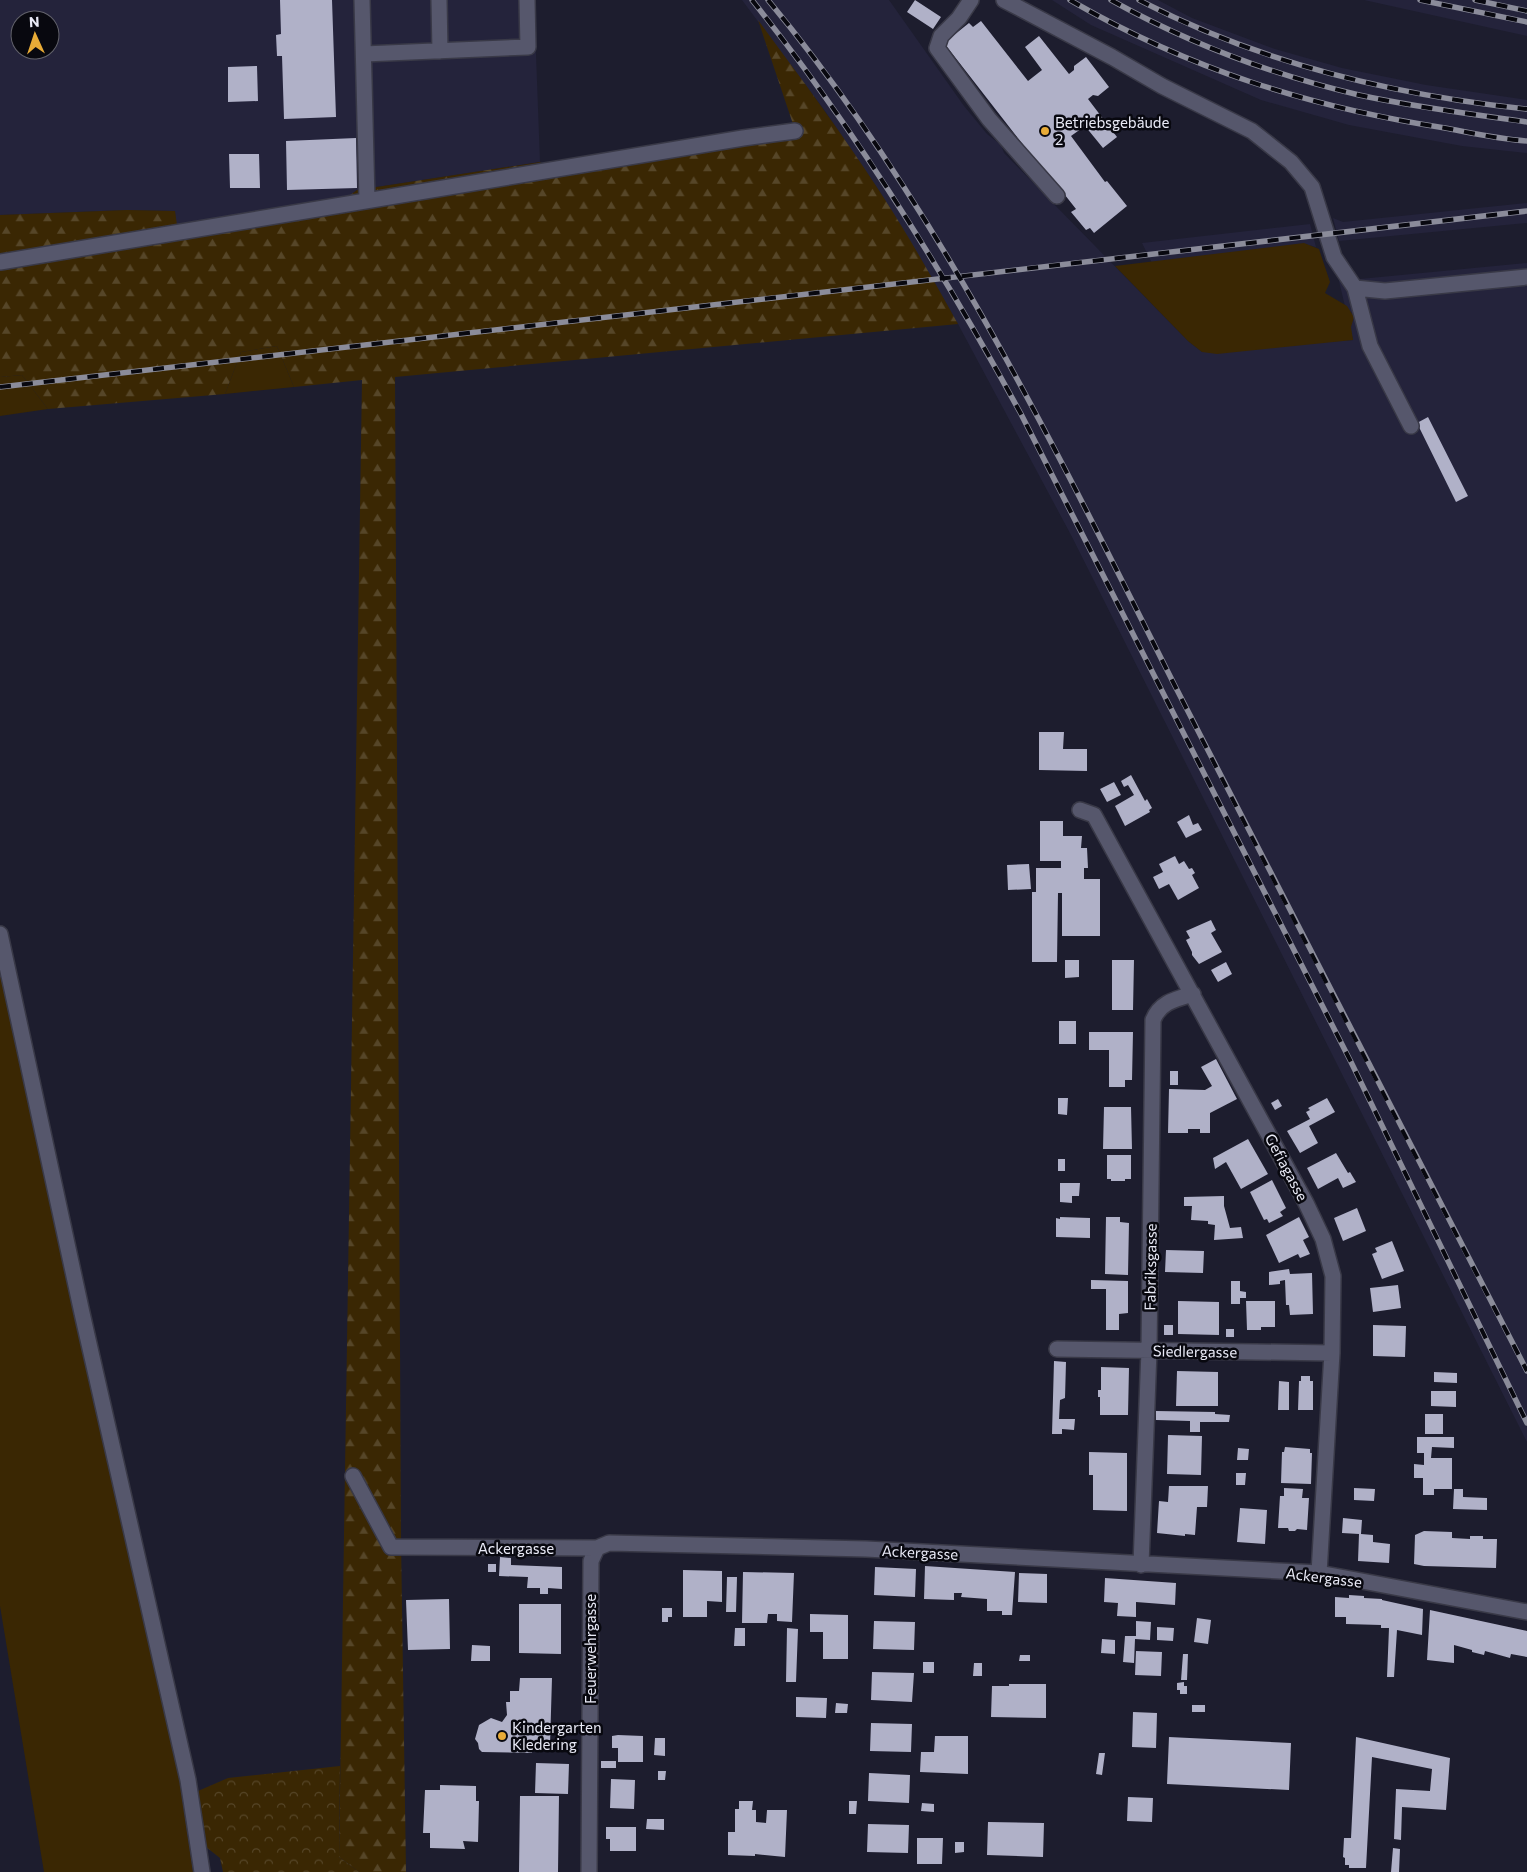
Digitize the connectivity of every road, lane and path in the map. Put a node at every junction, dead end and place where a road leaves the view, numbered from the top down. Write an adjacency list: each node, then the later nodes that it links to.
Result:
1 (362, 0): 7 (street)
2 (439, 0): 6 (street)
3 (527, 0): 6 (street)
4 (971, 0): 9 (street)
5 (1004, 0): 13 (street)
6 (440, 51): 7 (street)
7 (364, 54): 10 (street)
8 (795, 131): 10 (street)
9 (1057, 196)
10 (367, 200): 11 (street)
11 (0, 262)
12 (1527, 277): 13 (street)
13 (1354, 288): 14 (street)
14 (1411, 426)
15 (1080, 810): 17 (street, Gefiagasse)
16 (0, 934): 26 (street)
17 (1193, 994): 19 (street, Fabriksgasse); 20 (street, Gefiagasse)
18 (1057, 1349): 19 (street, Siedlergasse)
19 (1149, 1350): 20 (street, Siedlergasse); 23 (street, Fabriksgasse)
20 (1332, 1353): 24 (street, Gefiagasse)
21 (353, 1476): 22 (street, Ackergasse)
22 (597, 1548): 23 (street, Ackergasse); 27 (street, Feuerwehrgasse)
23 (1140, 1565): 24 (street, Ackergasse)
24 (1319, 1573): 25 (street, Ackergasse)
25 (1527, 1612)
26 (202, 1872)
27 (589, 1872)

